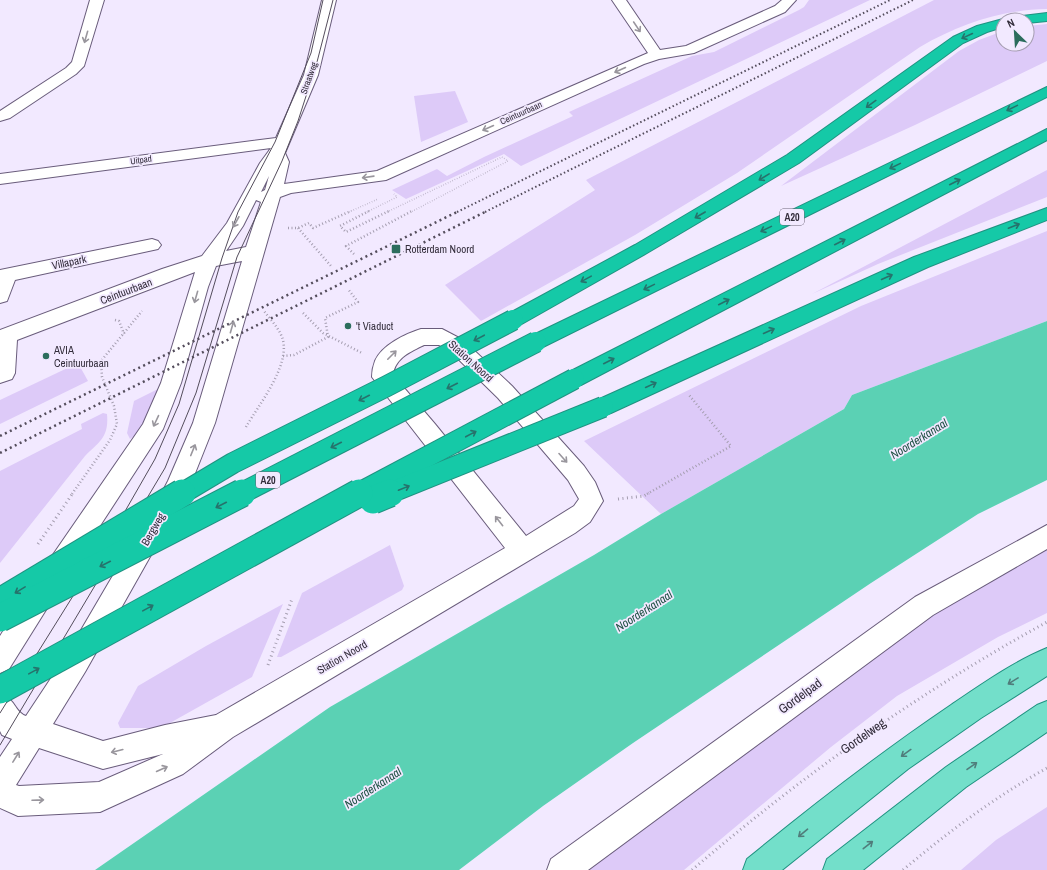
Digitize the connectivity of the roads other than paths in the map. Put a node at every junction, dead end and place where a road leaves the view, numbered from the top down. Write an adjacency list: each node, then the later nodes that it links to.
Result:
1 (97, 0): 10 (street, one-way to 10)
2 (329, 0): 12 (street, Straatweg)
3 (619, 0): 8 (street, one-way to 8)
4 (789, 0): 8 (street, Ceintuurbaan)
5 (1047, 17): 6 (highway)
6 (1035, 18)
7 (995, 25): 26 (highway, one-way to 26, bridge)
8 (656, 55): 14 (street, Ceintuurbaan, one-way to 14)
9 (1047, 91): 27 (highway, A20, one-way to 27, bridge)
10 (0, 116)
11 (1047, 134): 24 (highway, one-way to 11, bridge)
12 (280, 148): 13 (street, Uitpad); 14 (street, Straatweg); 15 (street, Straatweg)
13 (0, 179)
14 (273, 193): 15 (street, Ceintuurbaan); 18 (street, Straatweg)
15 (245, 204): 19 (street, Straatweg, one-way to 19)
16 (1047, 214): 24 (highway, one-way to 16, bridge)
17 (152, 245): 20 (street, Villapark)
18 (254, 252): 19 (street, Ceintuurbaan); 34 (street, Bergweg, one-way to 18)
19 (210, 261): 21 (street, Ceintuurbaan); 28 (street, one-way to 28)
20 (0, 296)
21 (4, 337): 22 (street)
22 (0, 376)
23 (1047, 536): 37 (street, Gordelpad)
24 (264, 544): 30 (highway, one-way to 24, bridge)
25 (523, 552): 25 (street, Station Noord, one-way to 25); 33 (street, Station Noord)
26 (0, 602)
27 (0, 618)
28 (0, 660)
29 (1047, 661): 38 (main road, one-way to 38)
30 (0, 690)
31 (0, 709): 34 (street, Station Noord)
32 (1047, 715): 39 (main road, one-way to 32)
33 (224, 727): 34 (street, Station Noord, one-way to 34); 36 (street, Station Noord, one-way to 33)
34 (32, 732): 35 (street, Bergweg, one-way to 34)
35 (0, 782)
36 (0, 793)
37 (562, 870)
38 (758, 870)
39 (838, 870)

